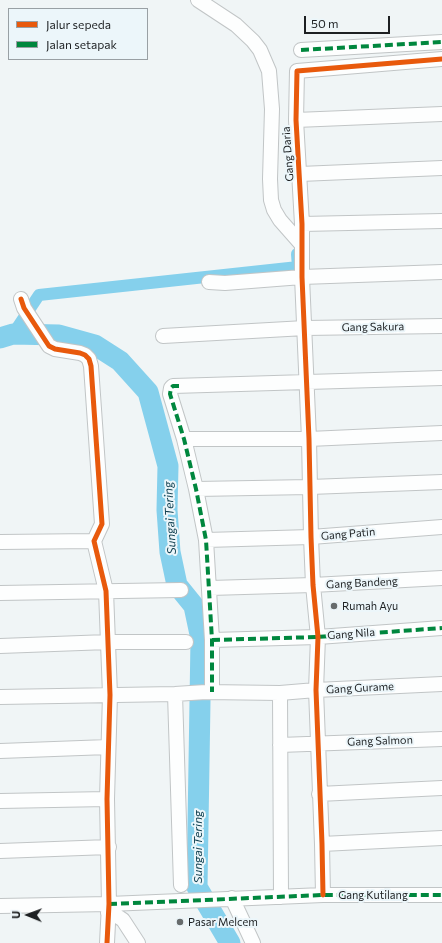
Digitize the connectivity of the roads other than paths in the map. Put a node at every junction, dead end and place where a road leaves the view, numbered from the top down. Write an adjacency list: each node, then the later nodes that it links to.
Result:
1 (198, 0): 11 (street)
2 (442, 42): 3 (street)
3 (301, 50)
4 (442, 59): 6 (street, Gang Daria)
5 (442, 114): 6 (street)
6 (296, 120): 8 (street, Gang Daria)
7 (442, 168): 8 (street)
8 (300, 174): 10 (street, Gang Daria)
9 (442, 221): 10 (street)
10 (302, 224): 11 (street, Gang Daria)
11 (300, 242): 13 (street, Gang Daria)
12 (442, 272): 13 (street)
13 (302, 277): 14 (street); 17 (street, Gang Daria)
14 (209, 282)
15 (21, 299): 30 (street)
16 (442, 326): 17 (street, Gang Sakura)
17 (305, 328): 18 (street, Gang Sakura); 20 (street, Gang Daria)
18 (163, 336)
19 (442, 378): 20 (street)
20 (306, 382): 22 (street); 23 (street, Gang Daria)
21 (442, 433): 23 (street)
22 (184, 438): 23 (street); 26 (street)
23 (309, 439): 25 (street, Gang Daria)
24 (442, 482): 25 (street)
25 (310, 487): 26 (street); 28 (street, Gang Daria)
26 (196, 489): 29 (street)
27 (442, 527): 28 (street, Gang Patin)
28 (312, 537): 29 (street, Gang Patin); 33 (street, Gang Daria)
29 (206, 540): 34 (street)
30 (94, 541): 31 (street); 36 (street)
31 (0, 542)
32 (442, 578): 33 (street, Gang Bandeng)
33 (314, 585): 34 (street, Gang Bandeng); 39 (street, Gang Daria)
34 (210, 588): 40 (street)
35 (181, 590): 36 (street)
36 (106, 591): 37 (street); 41 (street)
37 (0, 593)
38 (442, 628): 39 (street, Gang Nila)
39 (318, 636): 40 (street, Gang Nila); 45 (street, Gang Daria)
40 (212, 640): 46 (street)
41 (108, 642): 42 (street); 43 (street); 49 (street)
42 (186, 642)
43 (0, 646)
44 (442, 684): 45 (street, Gang Gurame)
45 (316, 690): 48 (street, Gang Gurame); 52 (street, Gang Daria)
46 (209, 692): 47 (street, Gang Gurame); 48 (street, Gang Gurame)
47 (181, 693): 49 (street, Gang Gurame); 64 (street)
48 (280, 693): 53 (street)
49 (110, 695): 50 (street, Gang Gurame); 54 (street)
50 (0, 697)
51 (442, 739): 52 (street, Gang Salmon)
52 (319, 743): 53 (street, Gang Salmon); 57 (street, Gang Daria)
53 (280, 745): 67 (street)
54 (108, 747): 55 (street); 58 (street)
55 (0, 751)
56 (442, 788): 57 (street)
57 (319, 794): 61 (street, Gang Daria)
58 (107, 799): 59 (street); 62 (street)
59 (0, 801)
60 (442, 838): 61 (street)
61 (322, 844): 65 (street, Gang Daria)
62 (109, 847): 63 (street); 70 (street)
63 (0, 851)
64 (180, 885)
65 (323, 895): 66 (street, Gang Kutilang); 67 (street, Gang Kutilang)
66 (442, 895)
67 (281, 896): 68 (street, Gang Kutilang)
68 (227, 899): 70 (street, Gang Kutilang); 73 (street)
69 (0, 906): 70 (street, Gang Kutilang)
70 (109, 908): 71 (street); 72 (street)
71 (107, 943)
72 (138, 943)
73 (253, 943)

